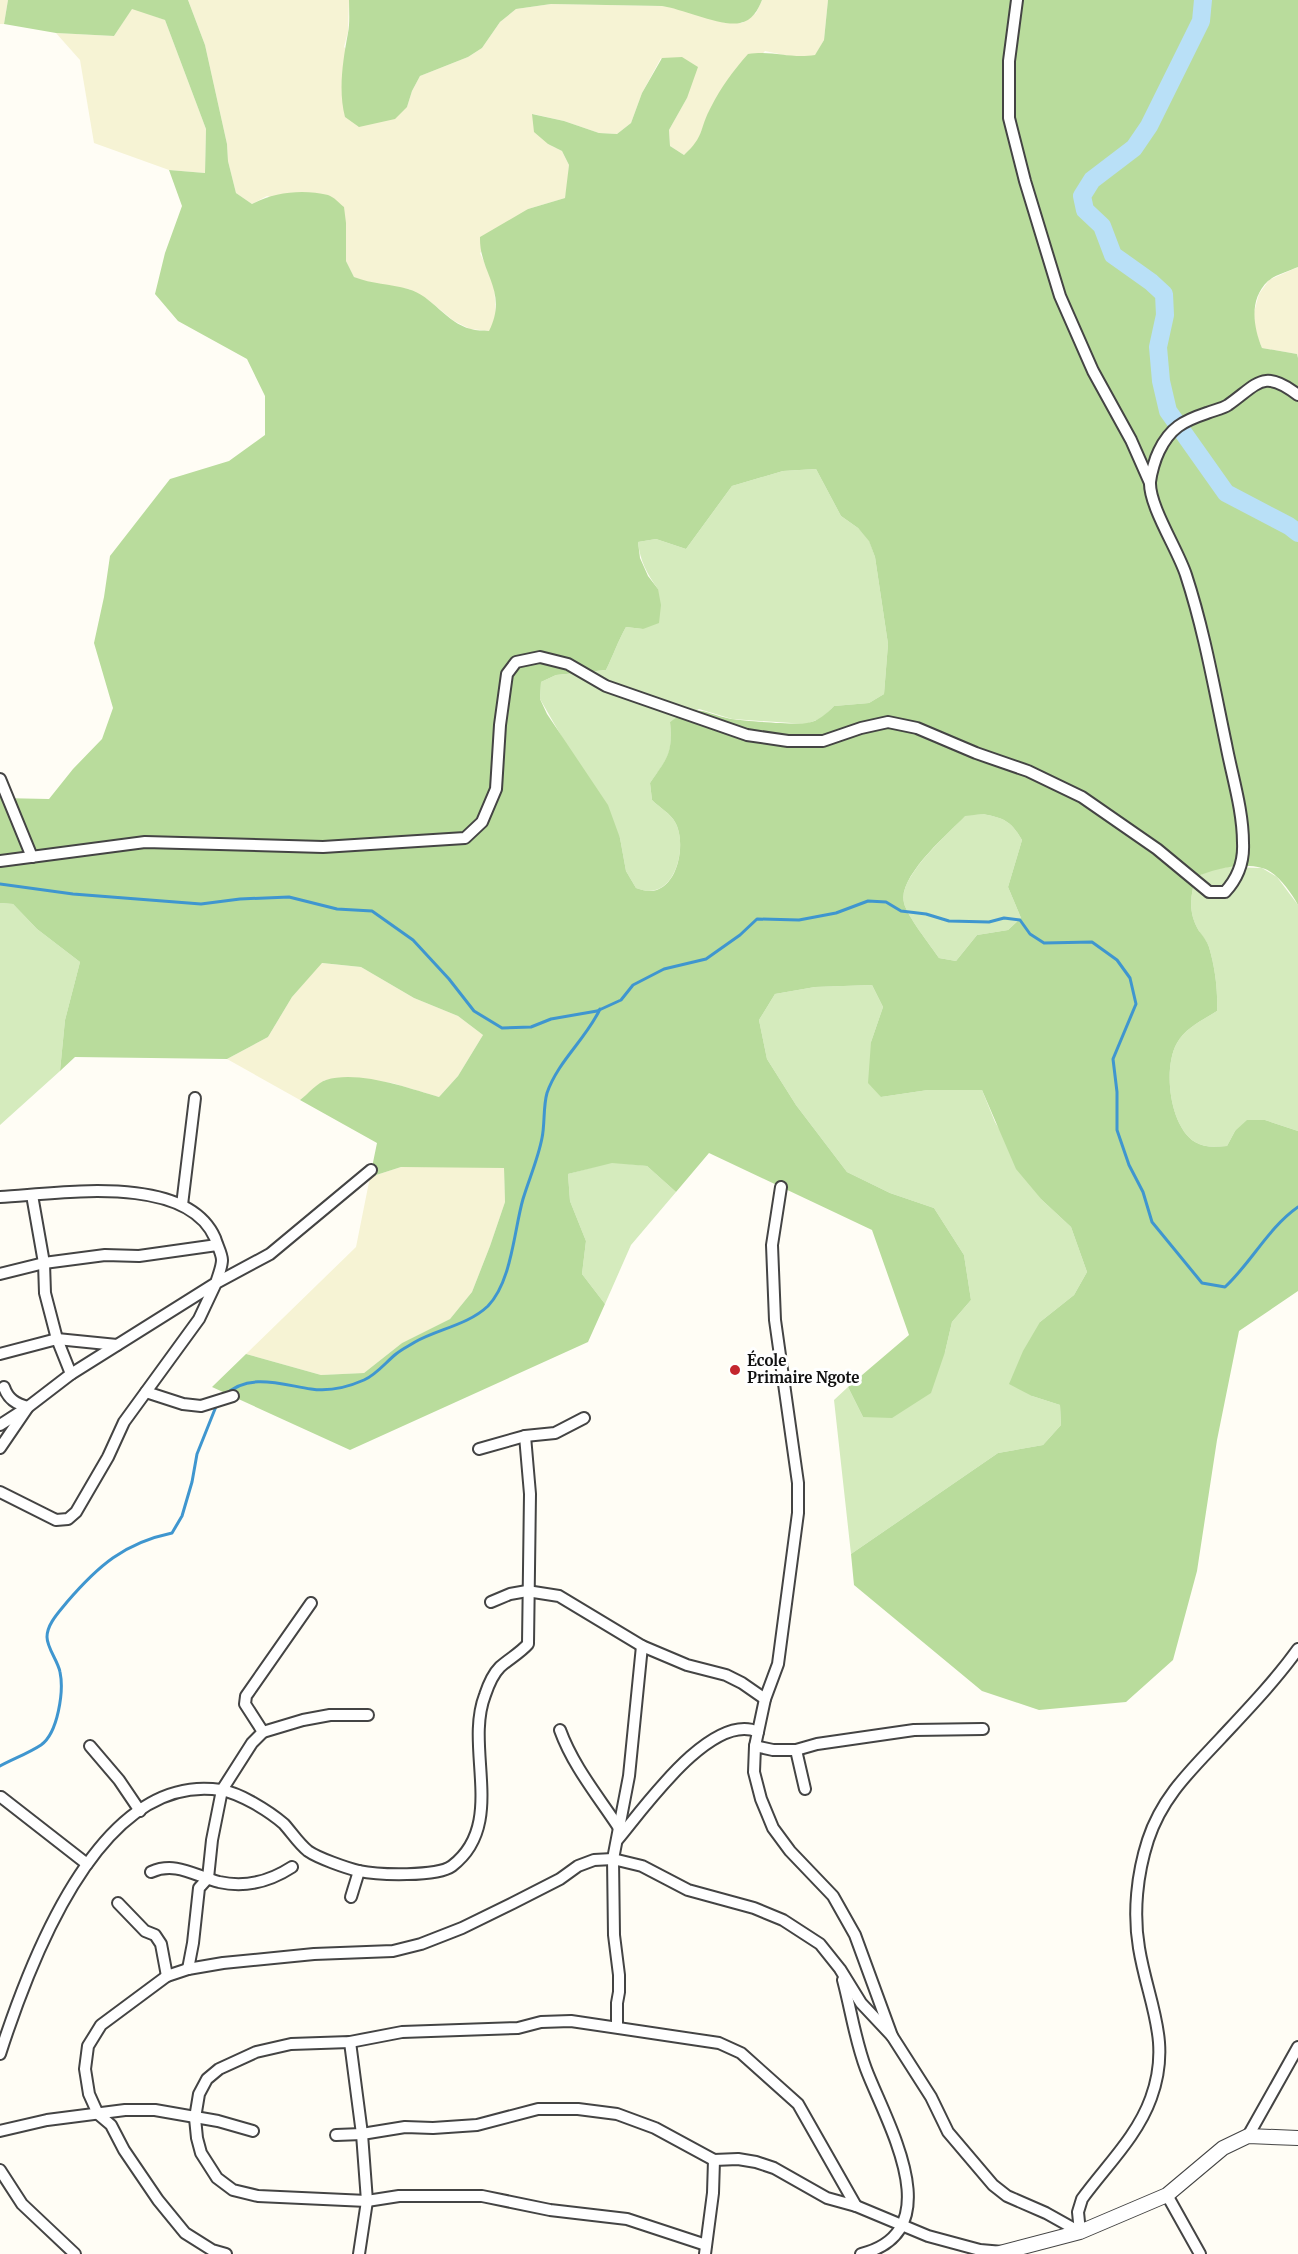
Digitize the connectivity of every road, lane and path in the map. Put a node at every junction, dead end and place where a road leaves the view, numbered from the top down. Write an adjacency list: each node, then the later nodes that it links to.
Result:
1 (1017, 0): 3 (street)
2 (1298, 395): 3 (street)
3 (1150, 483): 5 (street)
4 (0, 779): 5 (street)
5 (32, 857): 6 (street)
6 (0, 861)
7 (195, 1098): 12 (street)
8 (371, 1170): 16 (street)
9 (781, 1186): 36 (street)
10 (32, 1195): 11 (street); 12 (street); 14 (street)
11 (0, 1197)
12 (182, 1205): 13 (street)
13 (217, 1245): 14 (street); 16 (street)
14 (44, 1263): 15 (street); 17 (street)
15 (0, 1274)
16 (216, 1283): 18 (street); 22 (street)
17 (57, 1340): 18 (street); 19 (street); 20 (street)
18 (117, 1345): 20 (street)
19 (0, 1354)
20 (71, 1374): 24 (street)
21 (4, 1387): 24 (street)
22 (146, 1392): 23 (street); 30 (street)
23 (233, 1396)
24 (28, 1407): 26 (street); 28 (street)
25 (584, 1418): 27 (street)
26 (0, 1425)
27 (525, 1436): 29 (street); 31 (street)
28 (0, 1448)
29 (479, 1449)
30 (0, 1492)
31 (527, 1591): 32 (street); 34 (street); 54 (street)
32 (491, 1602)
33 (310, 1603): 40 (street)
34 (642, 1646): 36 (street); 49 (street)
35 (1298, 1649): 81 (street)
36 (765, 1700): 41 (street)
37 (368, 1715): 40 (street)
38 (983, 1729): 44 (street)
39 (560, 1730): 49 (street)
40 (263, 1732): 46 (street)
41 (758, 1732): 43 (street); 50 (street)
42 (90, 1746): 48 (street)
43 (755, 1746): 44 (street); 63 (street)
44 (796, 1750): 45 (street)
45 (805, 1789)
46 (222, 1790): 48 (street); 54 (street); 56 (street)
47 (1, 1797): 52 (street)
48 (140, 1811): 52 (street)
49 (619, 1828): 50 (street)
50 (616, 1842): 51 (street)
51 (613, 1859): 59 (street); 60 (street); 62 (street)
52 (87, 1864): 66 (street)
53 (292, 1868): 56 (street)
54 (359, 1871): 57 (street)
55 (150, 1872): 56 (street)
56 (208, 1878): 59 (street)
57 (351, 1897)
58 (118, 1903): 61 (street)
59 (188, 1969): 61 (street)
60 (840, 1969): 63 (street); 80 (street)
61 (167, 1976): 67 (street)
62 (617, 2026): 64 (street); 79 (street)
63 (892, 2036): 81 (street)
64 (350, 2042): 68 (street); 71 (street)
65 (1297, 2052): 73 (street)
66 (0, 2054)
67 (99, 2114): 68 (street); 69 (street); 85 (street)
68 (195, 2118): 70 (street); 78 (street)
69 (0, 2131)
70 (253, 2131)
71 (362, 2134): 72 (street); 75 (street); 78 (street)
72 (336, 2135)
73 (1248, 2136): 74 (street); 77 (street)
74 (1298, 2138)
75 (714, 2160): 79 (street); 82 (street)
76 (0, 2170): 84 (street)
77 (1167, 2195): 81 (street); 88 (street)
78 (367, 2201): 82 (street); 86 (street)
79 (856, 2206): 80 (street)
80 (902, 2225): 83 (street); 87 (street)
81 (1080, 2232): 83 (street)
82 (705, 2250)
83 (1002, 2253)
84 (75, 2254)
85 (226, 2254)
86 (359, 2254)
87 (861, 2254)
88 (1200, 2254)

